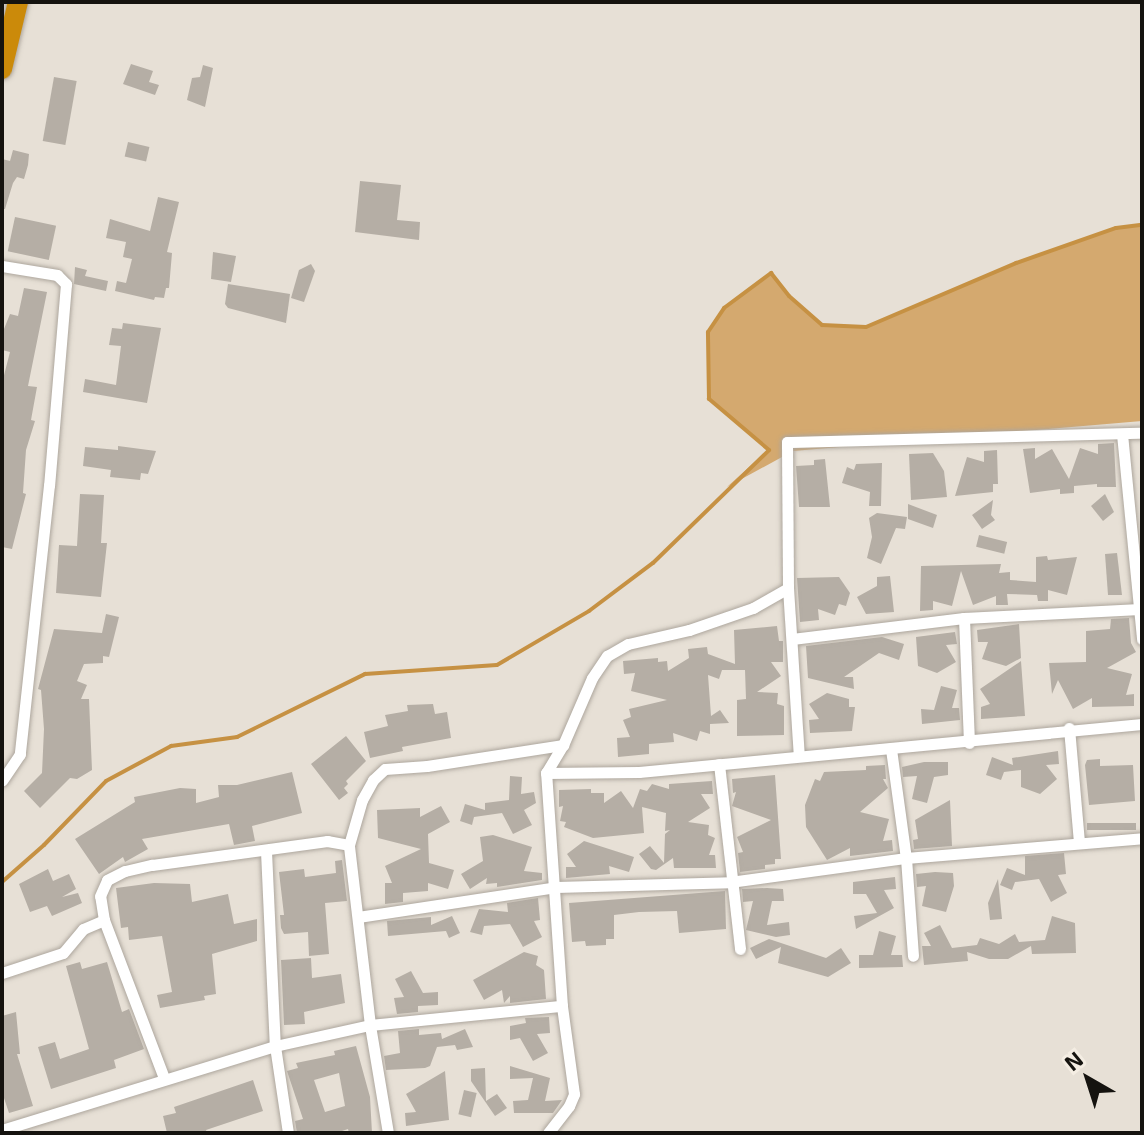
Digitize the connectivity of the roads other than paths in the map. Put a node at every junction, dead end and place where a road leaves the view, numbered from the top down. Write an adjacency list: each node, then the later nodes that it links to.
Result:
1 (18, 2): 2 (highway)
2 (2, 69)
3 (2, 266): 19 (street)
4 (1142, 433): 5 (street)
5 (1122, 434): 6 (street); 7 (street)
6 (788, 588): 9 (street); 14 (street)
7 (1140, 609): 8 (street); 10 (street)
8 (964, 618): 9 (street); 13 (street)
9 (792, 639): 16 (street)
10 (1142, 639)
11 (1142, 724): 12 (street)
12 (1069, 728): 13 (street); 21 (street)
13 (969, 743): 15 (street)
14 (563, 745): 18 (street); 22 (street)
15 (891, 749): 16 (street); 24 (street)
16 (799, 756): 17 (street)
17 (719, 764): 18 (street); 25 (street)
18 (546, 773): 26 (street)
19 (2, 781)
20 (1142, 838): 21 (street)
21 (1079, 843): 24 (street)
22 (349, 845): 23 (street); 27 (street)
23 (266, 851): 28 (street); 34 (street)
24 (906, 858): 25 (street); 30 (street)
25 (730, 882): 26 (street); 29 (street)
26 (556, 887): 27 (street); 32 (street)
27 (358, 917): 33 (street)
28 (104, 920): 31 (street); 35 (street)
29 (740, 949)
30 (913, 956)
31 (2, 973)
32 (562, 1006): 33 (street); 39 (street)
33 (370, 1025): 34 (street); 38 (street)
34 (275, 1046): 35 (street); 37 (street)
35 (164, 1078): 36 (street)
36 (2, 1130)
37 (288, 1133)
38 (388, 1133)
39 (548, 1133)

